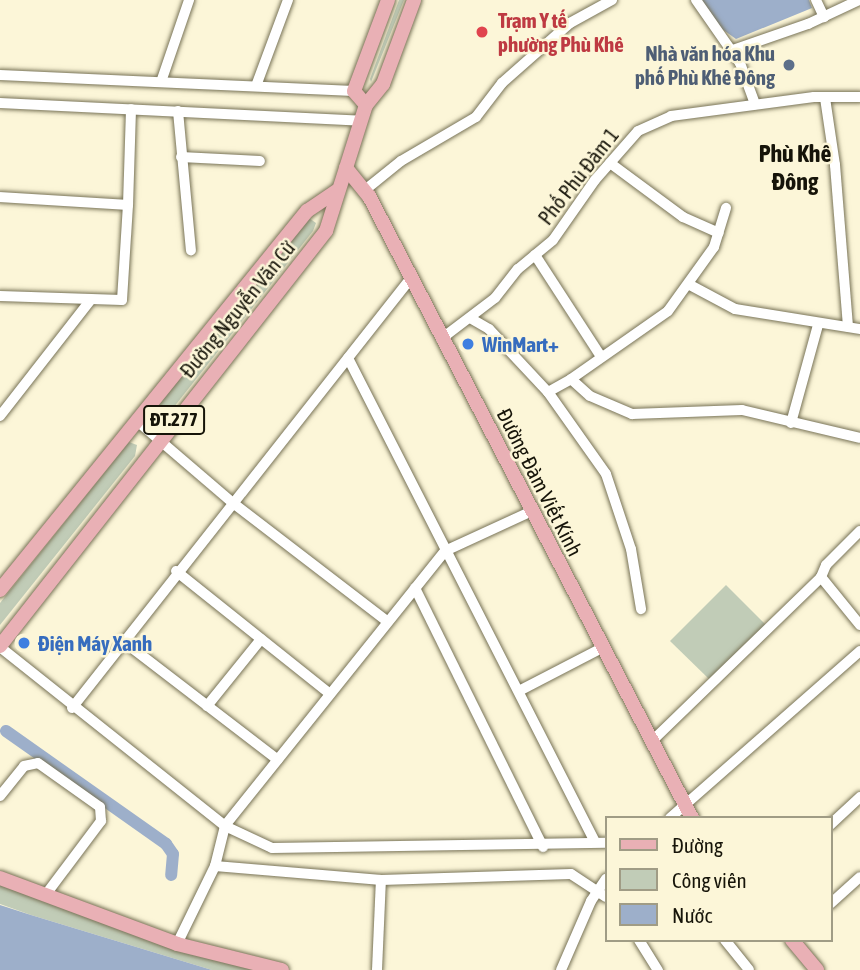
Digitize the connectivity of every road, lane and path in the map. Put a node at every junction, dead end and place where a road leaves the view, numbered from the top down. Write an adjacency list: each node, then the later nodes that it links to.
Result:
1 (189, 0): 12 (street)
2 (288, 0): 13 (street)
3 (388, 0): 14 (main road)
4 (414, 0): 19 (main road, Đường Nguyễn Văn Cừ / ĐT.277)
5 (612, 0): 27 (street)
6 (696, 0): 10 (street)
7 (816, 0): 9 (street)
8 (859, 0): 9 (street)
9 (824, 17): 10 (street)
10 (730, 51): 18 (street)
11 (0, 75): 12 (street)
12 (161, 82): 13 (street)
13 (256, 86): 14 (street)
14 (354, 91): 19 (main road)
15 (825, 97): 16 (street, Phố Phù Đàm 1); 18 (street, Phố Phù Đàm 1); 41 (street)
16 (860, 98)
17 (0, 103): 20 (street)
18 (755, 104): 25 (street, Phố Phù Đàm 1)
19 (366, 105): 22 (main road, Đường Nguyễn Văn Cừ / ĐT.277)
20 (131, 109): 21 (street); 30 (street)
21 (178, 111): 22 (street); 23 (street)
22 (362, 121): 26 (main road, Đường Nguyễn Văn Cừ / ĐT.277)
23 (181, 157): 24 (street); 33 (street)
24 (260, 161)
25 (610, 163): 32 (street); 34 (street, Phố Phù Đàm 1)
26 (346, 169): 27 (main road, Đường Đàm Viết Kính); 28 (main road, Đường Nguyễn Văn Cừ / ĐT.277)
27 (365, 190): 35 (main road, Đường Đàm Viết Kính)
28 (337, 191): 50 (main road, Đường Nguyễn Văn Cừ / ĐT.277); 53 (main road, Đường Nguyễn Văn Cừ / ĐT.277)
29 (0, 197): 30 (street)
30 (128, 205): 38 (street)
31 (726, 208): 32 (street)
32 (719, 233): 36 (street)
33 (191, 250)
34 (535, 255): 39 (street, Phố Phù Đàm 1); 44 (street)
35 (411, 278): 43 (main road, Đường Đàm Viết Kính); 45 (street)
36 (690, 285): 40 (street); 44 (street)
37 (0, 296): 38 (street)
38 (90, 301): 48 (street)
39 (470, 318): 43 (street, Phố Phù Đàm 1); 47 (street)
40 (818, 325): 41 (street); 51 (street)
41 (848, 326): 42 (street)
42 (860, 329)
43 (441, 339): 55 (main road, Đường Đàm Viết Kính)
44 (600, 355): 46 (street)
45 (348, 358): 54 (street); 57 (street)
46 (571, 379): 47 (street); 51 (street)
47 (548, 392): 62 (street)
48 (4, 405): 49 (street)
49 (0, 416)
50 (136, 420): 53 (street); 61 (main road, Đường Nguyễn Văn Cừ / ĐT.277)
51 (791, 423): 52 (street)
52 (860, 438)
53 (159, 439): 54 (street); 67 (main road, Đường Nguyễn Văn Cừ / ĐT.277)
54 (233, 503): 58 (street); 63 (street)
55 (532, 511): 57 (street); 68 (main road, Đường Đàm Viết Kính)
56 (860, 531): 59 (street)
57 (445, 551): 60 (street); 70 (street)
58 (176, 571): 65 (street); 66 (street)
59 (821, 577): 64 (street); 74 (street)
60 (415, 588): 63 (street); 85 (street)
61 (0, 590)
62 (641, 610)
63 (388, 622): 71 (street)
64 (860, 625)
65 (261, 639): 71 (street); 72 (street)
66 (123, 641): 72 (street); 73 (street)
67 (0, 646): 73 (street)
68 (602, 648): 70 (street); 74 (main road, Đường Đàm Viết Kính)
69 (860, 651): 78 (street)
70 (519, 691): 83 (street)
71 (330, 694): 75 (street)
72 (207, 706): 75 (street)
73 (72, 708): 82 (street)
74 (651, 743): 78 (main road, Đường Đàm Viết Kính)
75 (278, 760): 82 (street)
76 (0, 796): 91 (street)
77 (860, 797): 81 (street)
78 (682, 806): 79 (street); 80 (main road, Đường Đàm Viết Kính)
79 (672, 816)
80 (690, 816)
81 (832, 823)
82 (225, 826): 85 (street); 86 (street)
83 (594, 840): 84 (street); 85 (street)
84 (604, 842)
85 (543, 847)
86 (215, 866): 89 (street); 96 (street)
87 (860, 877): 92 (street)
88 (0, 878): 91 (main road)
89 (381, 880): 90 (street); 98 (street)
90 (604, 888): 99 (street)
91 (47, 893): 96 (main road)
92 (832, 902)
93 (640, 942): 100 (street)
94 (726, 942): 101 (street)
95 (794, 942): 102 (main road)
96 (177, 944): 97 (main road)
97 (282, 970)
98 (377, 970)
99 (561, 970)
100 (658, 970)
101 (749, 970)
102 (817, 970)

